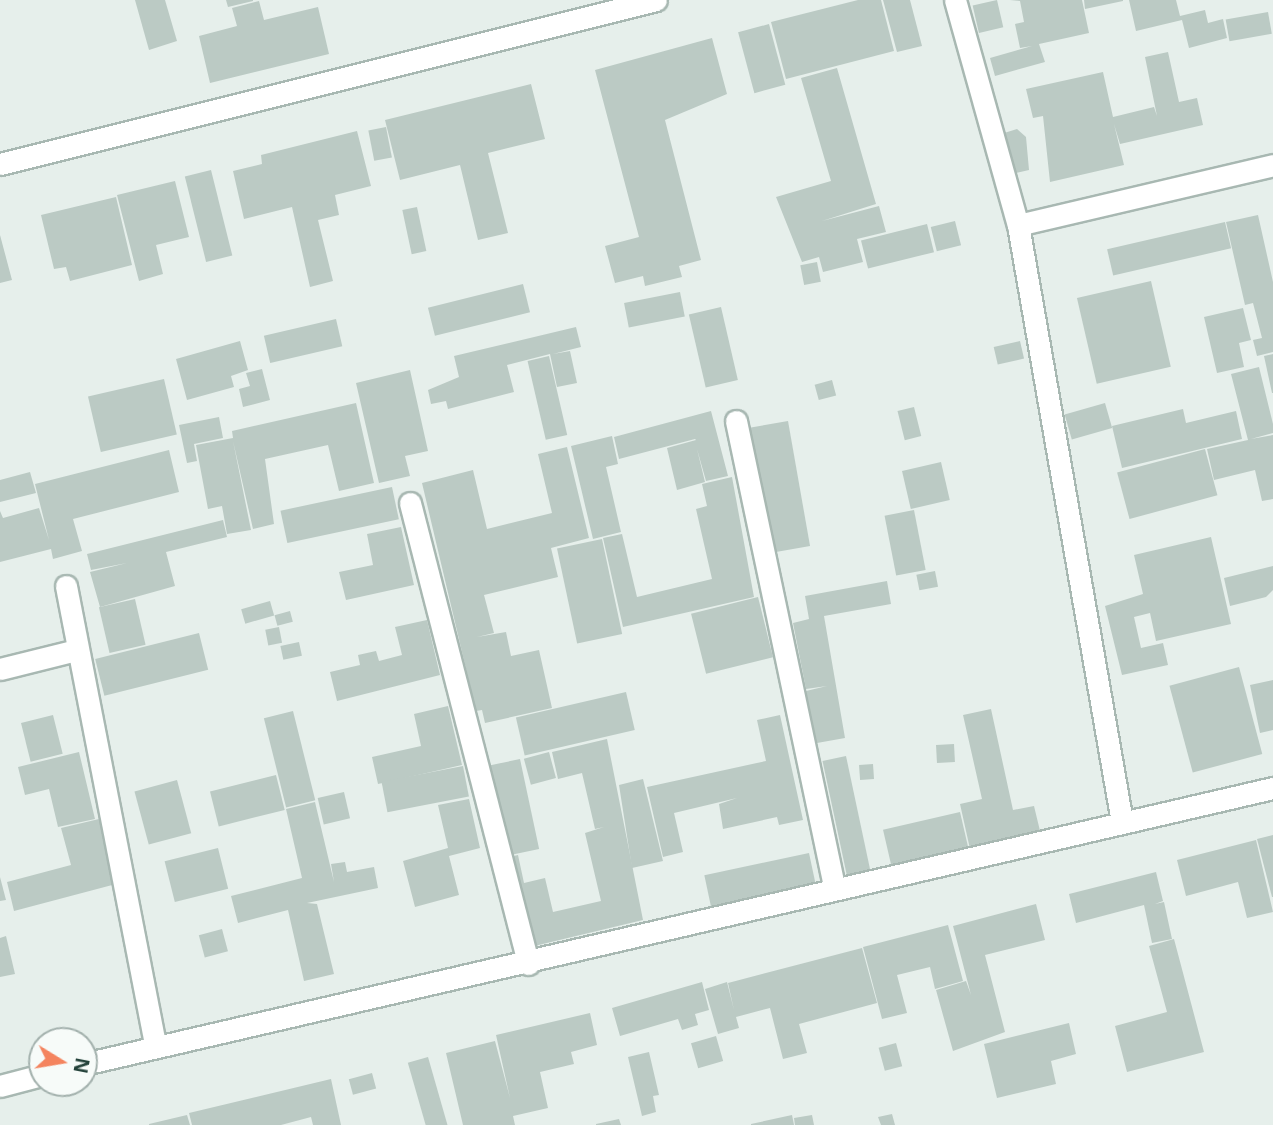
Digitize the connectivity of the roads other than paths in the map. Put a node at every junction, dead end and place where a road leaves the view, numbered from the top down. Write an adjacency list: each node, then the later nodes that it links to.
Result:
1 (656, 0): 3 (street)
2 (955, 0): 5 (street)
3 (0, 164)
4 (1273, 165): 5 (street)
5 (1018, 225): 12 (street)
6 (736, 421): 13 (street)
7 (410, 503): 14 (street)
8 (66, 586): 9 (street)
9 (76, 650): 10 (street); 15 (street)
10 (0, 669)
11 (1273, 788): 12 (street)
12 (1122, 822): 13 (street)
13 (834, 887): 14 (street)
14 (528, 964): 15 (street)
15 (155, 1045): 16 (street)
16 (98, 1059)
17 (28, 1078): 18 (street)
18 (0, 1086)

